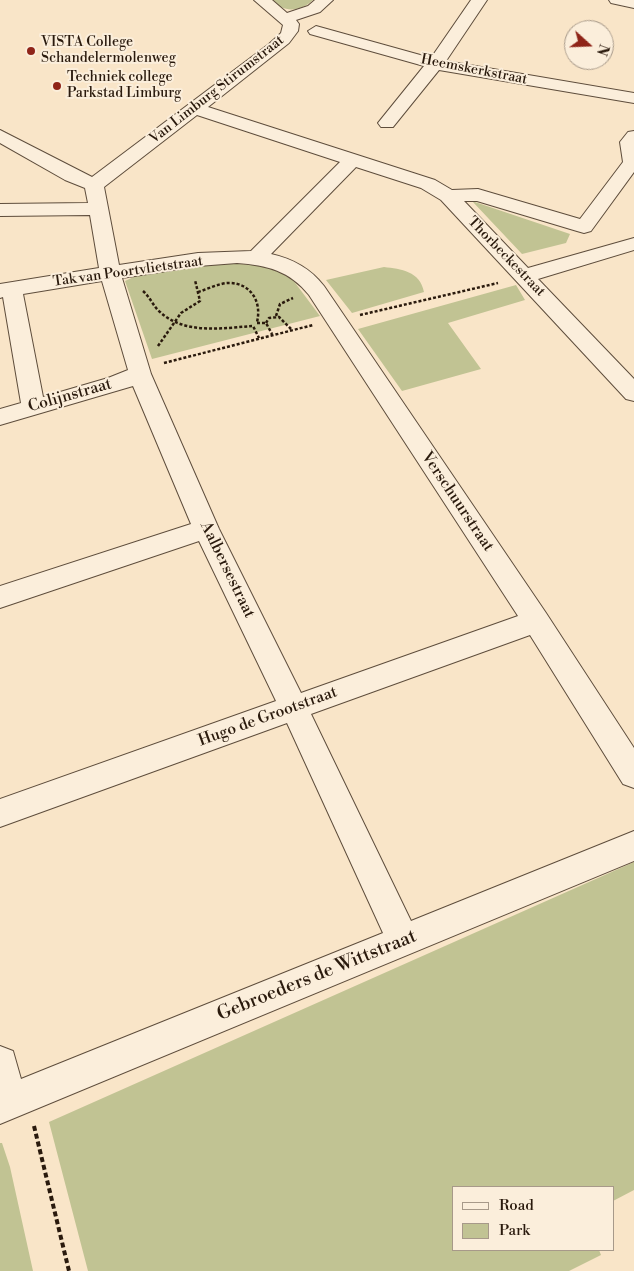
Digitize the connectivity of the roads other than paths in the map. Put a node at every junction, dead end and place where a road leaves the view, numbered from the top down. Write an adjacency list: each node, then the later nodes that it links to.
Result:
1 (262, 0): 6 (street)
2 (324, 0): 6 (street, Van Limburg Stirumstraat)
3 (479, 0): 8 (street)
4 (617, 0): 5 (street)
5 (634, 3)
6 (284, 19): 10 (street, Van Limburg Stirumstraat)
7 (316, 31): 8 (street, Heemskerkstraat)
8 (435, 64): 9 (street, Heemskerkstraat); 11 (street)
9 (634, 98)
10 (195, 109): 14 (street, Thorbeckestraat); 16 (street, Van Limburg Stirumstraat)
11 (387, 123)
12 (0, 135): 16 (street)
13 (634, 136): 15 (street)
14 (352, 160): 15 (street, Thorbeckestraat); 19 (street)
15 (448, 196): 20 (street, Thorbeckestraat)
16 (97, 197): 17 (street); 21 (street, Aalbersestraat)
17 (0, 210)
18 (633, 244): 20 (street)
19 (256, 258): 21 (street, Tak van Poortvlietstraat); 29 (street, Verschuurstraat)
20 (525, 276): 24 (street, Thorbeckestraat)
21 (111, 282): 22 (street, Tak van Poortvlietstraat); 23 (street, Aalbersestraat)
22 (6, 290): 25 (street)
23 (140, 374): 25 (street, Colijnstraat); 27 (street, Aalbersestraat)
24 (634, 393)
25 (33, 407): 26 (street, Colijnstraat)
26 (0, 417)
27 (206, 529): 28 (street); 30 (street, Aalbersestraat)
28 (0, 597)
29 (536, 621): 30 (street, Hugo de Grootstraat); 31 (street, Verschuurstraat)
30 (294, 708): 32 (street, Hugo de Grootstraat); 34 (street, Aalbersestraat)
31 (634, 774)
32 (0, 813)
33 (634, 846): 34 (street, Gebroeders de Wittstraat)
34 (403, 940): 36 (street, Gebroeders de Wittstraat)
35 (0, 1064): 36 (street)
36 (5, 1104)

